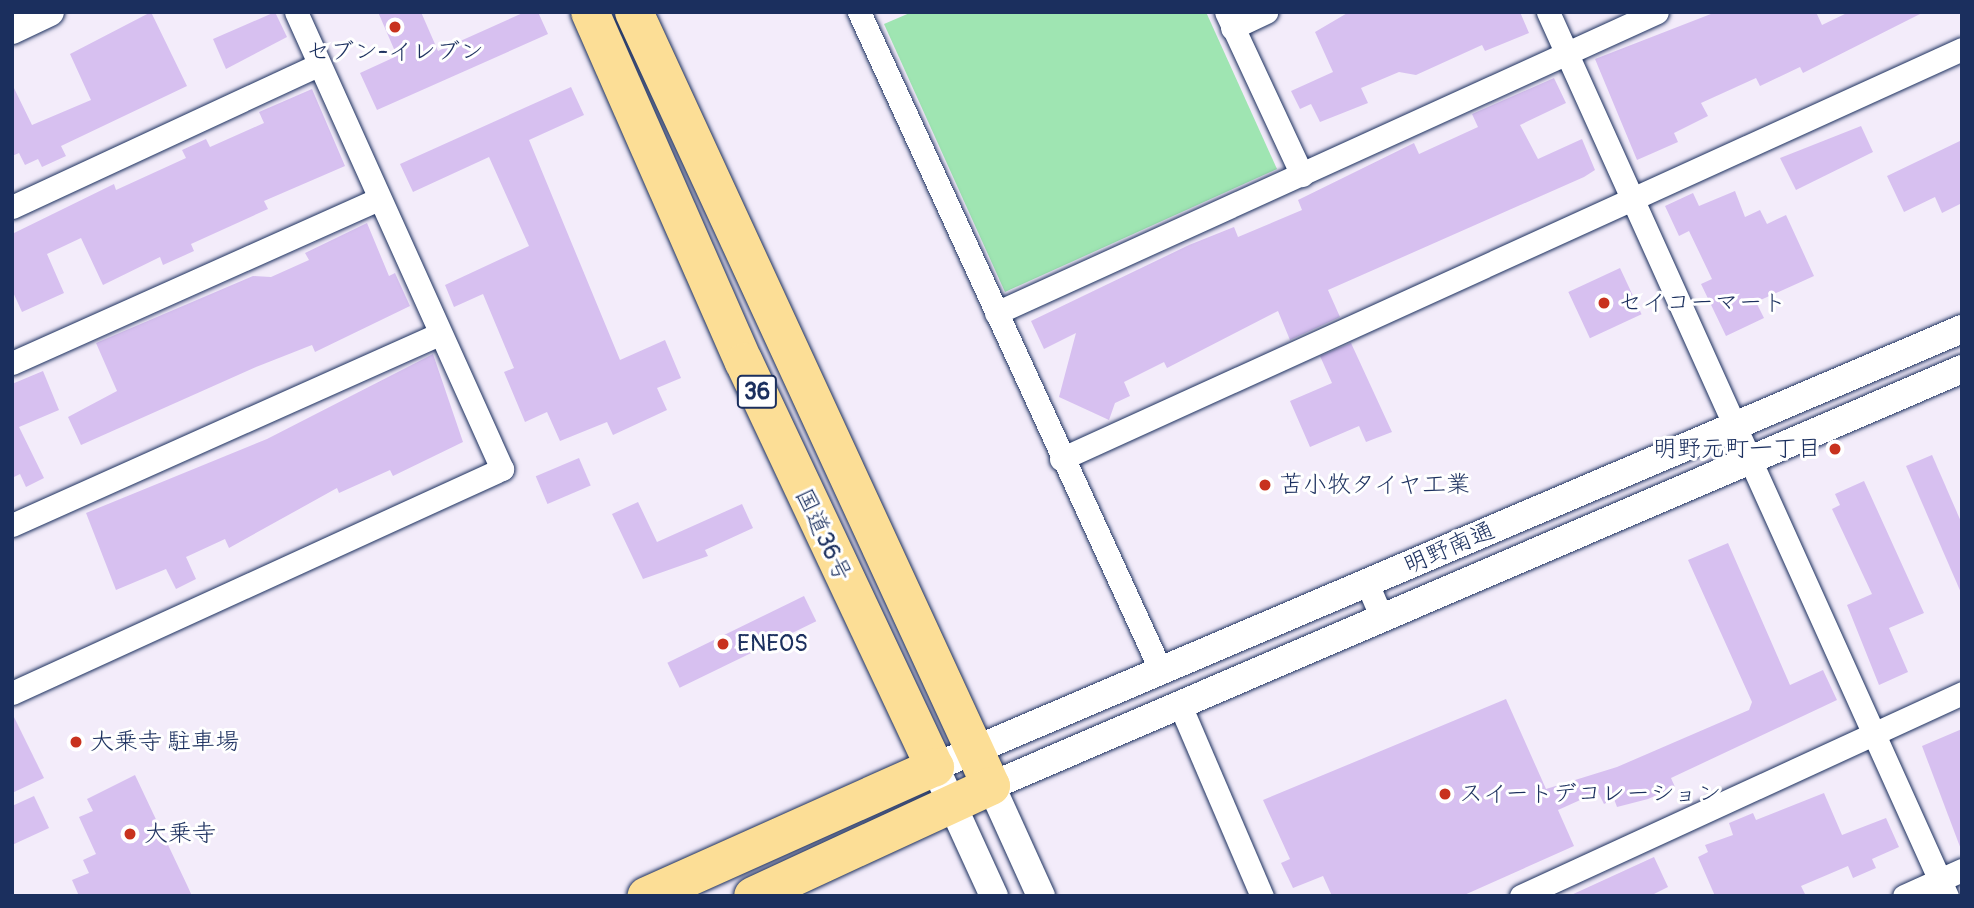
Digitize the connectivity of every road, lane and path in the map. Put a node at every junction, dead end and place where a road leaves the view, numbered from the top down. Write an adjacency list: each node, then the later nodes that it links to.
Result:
1 (50, 12): 10 (street)
2 (296, 12): 13 (street)
3 (590, 12): 35 (highway, 国道36号 / 36)
4 (634, 12): 34 (highway, 国道36号 / 36)
5 (1267, 12): 9 (street)
6 (1548, 12): 12 (street)
7 (1657, 12): 12 (street)
8 (867, 15): 18 (street)
9 (1229, 20): 14 (street)
10 (12, 30)
11 (1962, 49): 16 (street)
12 (1567, 54): 14 (street); 16 (street)
13 (318, 65): 15 (street); 17 (street)
14 (1302, 175): 18 (street)
15 (378, 199): 20 (street); 21 (street)
16 (1634, 200): 23 (street); 24 (street)
17 (12, 206)
18 (996, 313): 24 (street)
19 (1962, 329): 23 (street, 明野南通)
20 (439, 334): 26 (street); 30 (street)
21 (12, 363)
22 (1962, 369): 25 (street, 明野南通)
23 (1738, 426): 25 (street); 27 (street, 明野南通)
24 (1061, 458): 29 (street)
25 (1753, 460): 28 (street, 明野南通); 33 (street)
26 (12, 525)
27 (1367, 583): 28 (street); 29 (street, 明野南通)
28 (1382, 619): 32 (street, 明野南通)
29 (1161, 671): 34 (street, 明野南通)
30 (12, 693)
31 (1962, 693): 33 (street)
32 (1181, 705): 36 (street, 明野南通); 44 (street)
33 (1874, 733): 39 (street); 45 (street)
34 (974, 751): 35 (street, 明野南通); 36 (highway, 国道36号 / 36)
35 (935, 767): 37 (street); 40 (highway)
36 (991, 786): 37 (highway); 43 (street)
37 (953, 804): 41 (highway); 42 (street)
38 (1962, 870): 39 (street)
39 (1944, 888): 46 (street)
40 (648, 896)
41 (753, 896)
42 (994, 896)
43 (1041, 896)
44 (1262, 896)
45 (1521, 896)
46 (1904, 896)

